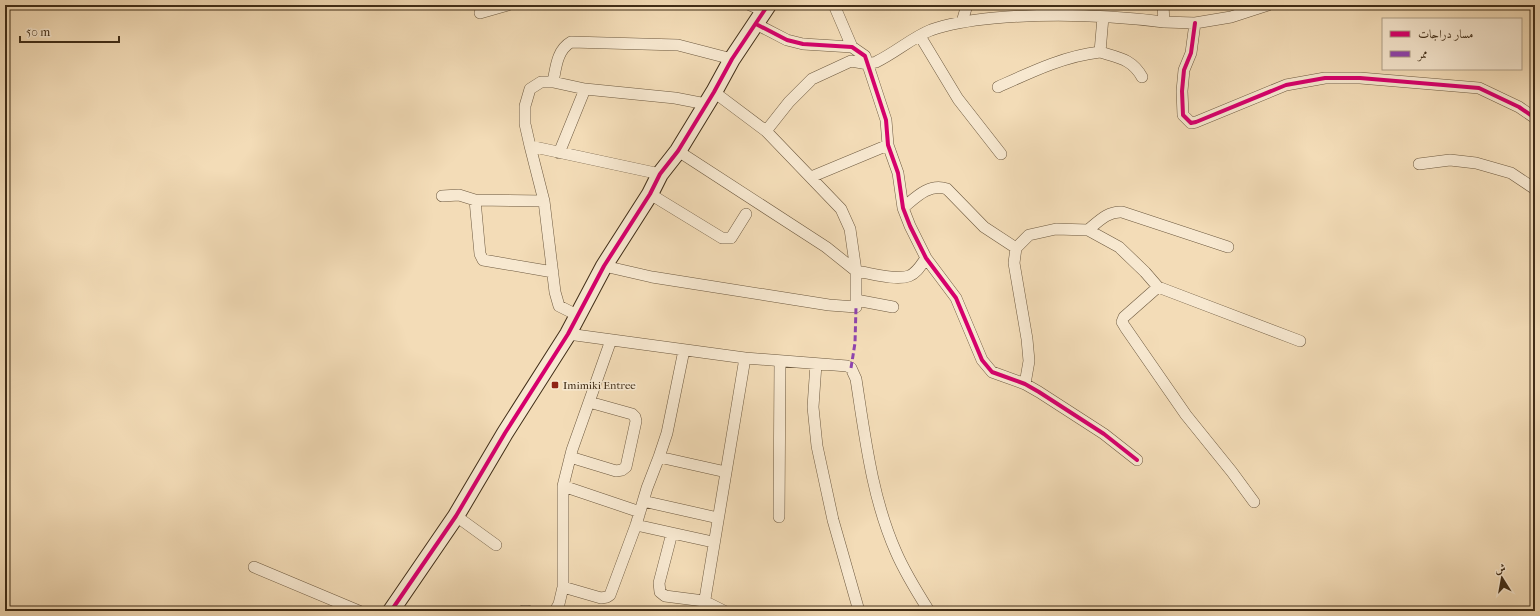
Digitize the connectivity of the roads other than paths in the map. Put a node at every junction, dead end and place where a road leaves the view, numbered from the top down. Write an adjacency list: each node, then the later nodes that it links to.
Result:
1 (508, 5): 8 (street)
2 (834, 5): 14 (street)
3 (967, 5): 10 (street)
4 (1162, 5): 11 (street)
5 (1268, 5): 12 (street)
6 (1025, 10): 9 (street); 10 (street)
7 (760, 11): 14 (street); 16 (street)
8 (480, 13)
9 (1103, 17): 11 (street); 15 (street)
10 (962, 22): 13 (street)
11 (1164, 22): 12 (street)
12 (1195, 23): 23 (street)
13 (920, 36): 17 (street); 29 (street)
14 (852, 47): 17 (street)
15 (1100, 52): 18 (street); 20 (street)
16 (732, 59): 19 (street); 22 (street)
17 (868, 64): 24 (street); 25 (street)
18 (1142, 77)
19 (553, 82): 21 (street); 26 (street)
20 (998, 87)
21 (585, 89): 22 (street); 28 (street)
22 (710, 98): 24 (street); 27 (street)
23 (1535, 118)
24 (766, 131): 32 (street)
25 (888, 145): 32 (street); 38 (street)
26 (530, 146): 28 (street); 37 (street)
27 (678, 151): 31 (street); 45 (street)
28 (559, 152): 31 (street)
29 (1001, 154)
30 (1419, 164): 33 (street)
31 (660, 174): 34 (street)
32 (811, 177): 45 (street)
33 (1535, 189)
34 (650, 194): 39 (street); 44 (street)
35 (442, 196): 36 (street)
36 (475, 200): 37 (street); 46 (street)
37 (544, 200): 46 (street)
38 (903, 208): 42 (street); 43 (street)
39 (746, 214)
40 (1088, 230): 41 (street); 42 (street); 47 (street)
41 (1228, 247)
42 (1016, 248): 58 (street)
43 (926, 258): 45 (street); 58 (street)
44 (604, 266): 48 (street); 50 (street)
45 (856, 271): 48 (street)
46 (553, 272): 50 (street)
47 (1158, 287): 53 (street); 66 (street)
48 (856, 300): 49 (street)
49 (893, 307)
50 (577, 315): 51 (street)
51 (568, 334): 52 (street); 68 (street)
52 (611, 340): 54 (street); 59 (street)
53 (1300, 341)
54 (684, 350): 55 (street); 60 (street)
55 (745, 358): 56 (street); 63 (street)
56 (780, 361): 57 (street); 69 (street)
57 (816, 364): 84 (street); 85 (street)
58 (1025, 384): 62 (street)
59 (589, 402): 61 (street); 61 (street)
60 (660, 457): 63 (street); 65 (street)
61 (570, 458): 64 (street)
62 (1137, 460)
63 (726, 472): 70 (street)
64 (563, 486): 67 (street); 76 (street)
65 (643, 501): 67 (street); 70 (street)
66 (1254, 502)
67 (640, 512): 71 (street)
68 (456, 516): 74 (street); 78 (street)
69 (779, 517)
70 (718, 518): 73 (street)
71 (636, 525): 72 (street); 76 (street)
72 (672, 533): 73 (street); 77 (street)
73 (714, 542): 77 (street)
74 (496, 545)
75 (254, 567): 79 (street)
76 (563, 587): 82 (street)
77 (704, 606): 83 (street)
78 (396, 610)
79 (359, 611)
80 (522, 611): 81 (street)
81 (528, 611)
82 (555, 611)
83 (724, 611)
84 (859, 611)
85 (929, 611)

